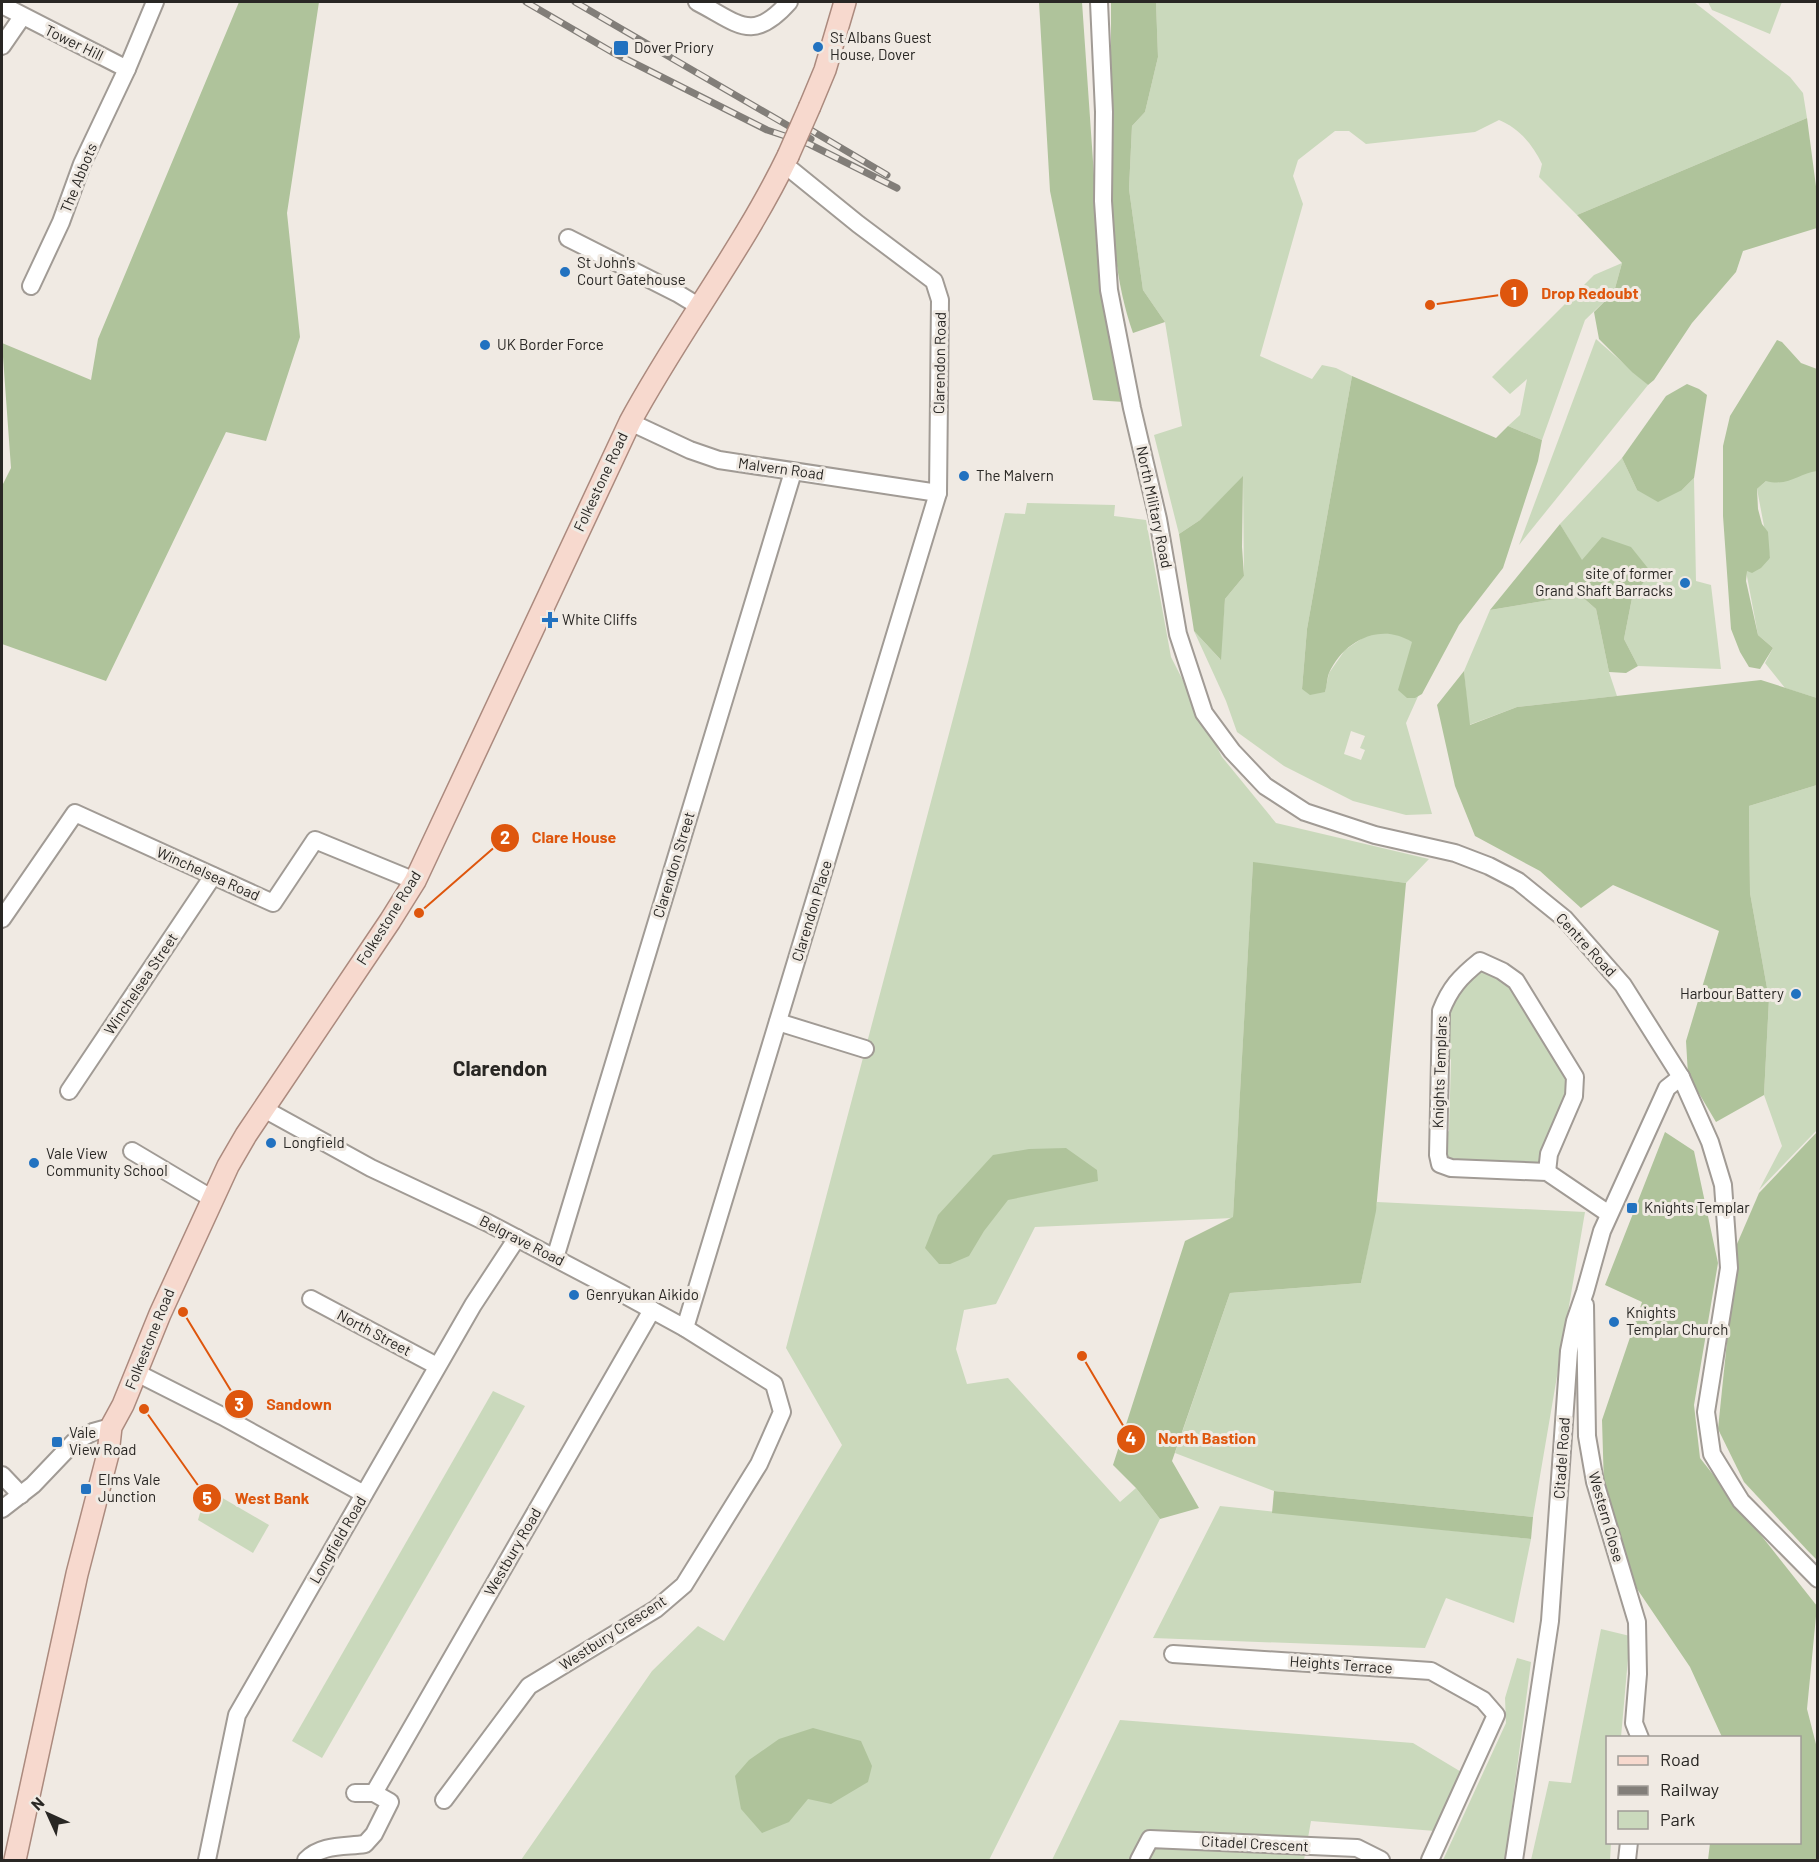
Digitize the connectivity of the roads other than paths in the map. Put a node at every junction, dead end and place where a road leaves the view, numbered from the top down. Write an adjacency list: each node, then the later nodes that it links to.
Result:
1 (155, 2): 9 (street, The Abbots)
2 (697, 2): 3 (street)
3 (789, 2)
4 (845, 2): 10 (main road, Folkestone Road, bridge)
5 (1099, 2): 17 (street, North Military Road)
6 (2, 5): 7 (street, Tower Hill)
7 (22, 17): 8 (street); 9 (street, Tower Hill)
8 (2, 46)
9 (127, 69): 12 (street, The Abbots)
10 (786, 160): 13 (main road, Folkestone Road); 16 (street, Clarendon Road)
11 (568, 238): 13 (street)
12 (31, 286)
13 (700, 307): 14 (main road, Folkestone Road)
14 (630, 422): 15 (street, Malvern Road); 19 (main road, Folkestone Road)
15 (793, 472): 16 (street, Malvern Road); 31 (street, Clarendon Street)
16 (938, 493): 21 (street, Clarendon Place)
17 (1455, 853): 23 (street, Centre Road)
18 (213, 876): 19 (street, Winchelsea Road); 20 (street, Winchelsea Road); 24 (street, Winchelsea Street)
19 (415, 881): 25 (main road, Folkestone Road)
20 (2, 920)
21 (778, 1022): 22 (street); 35 (street, Clarendon Place)
22 (865, 1049)
23 (1681, 1077): 29 (street, Citadel Road); 44 (street, Centre Road)
24 (69, 1091)
25 (264, 1109): 28 (main road, Folkestone Road); 30 (street, Belgrave Road)
26 (132, 1151): 28 (street)
27 (1547, 1172): 27 (street, Knights Templars); 29 (street)
28 (211, 1198): 37 (main road, Folkestone Road)
29 (1609, 1214): 32 (street, Citadel Road)
30 (517, 1238): 31 (street, Belgrave Road); 36 (street, Longfield Road)
31 (555, 1258): 34 (street, Belgrave Road)
32 (1585, 1292): 46 (street, Western Close); 57 (street, Citadel Road)
33 (311, 1299): 36 (street, North Street)
34 (651, 1310): 35 (street, Belgrave Road); 48 (street, Westbury Road)
35 (685, 1328): 38 (street, Belgrave Road)
36 (437, 1366): 41 (street, Longfield Road)
37 (137, 1373): 39 (main road, Folkestone Road); 41 (street)
38 (774, 1384): 49 (street, Westbury Crescent)
39 (111, 1427): 42 (street); 51 (main road, Folkestone Road)
40 (2, 1475): 42 (street)
41 (364, 1494): 52 (street, Longfield Road)
42 (21, 1495): 43 (street)
43 (2, 1509)
44 (1818, 1579)
45 (1173, 1654): 56 (street, Heights Terrace)
46 (1640, 1736)
47 (355, 1793): 48 (street)
48 (374, 1793): 53 (street)
49 (444, 1800)
50 (1629, 1844): 58 (street)
51 (15, 1860)
52 (207, 1860)
53 (306, 1860)
54 (1139, 1860): 55 (street, Citadel Crescent)
55 (1381, 1860)
56 (1430, 1860)
57 (1514, 1860)
58 (1627, 1860)

